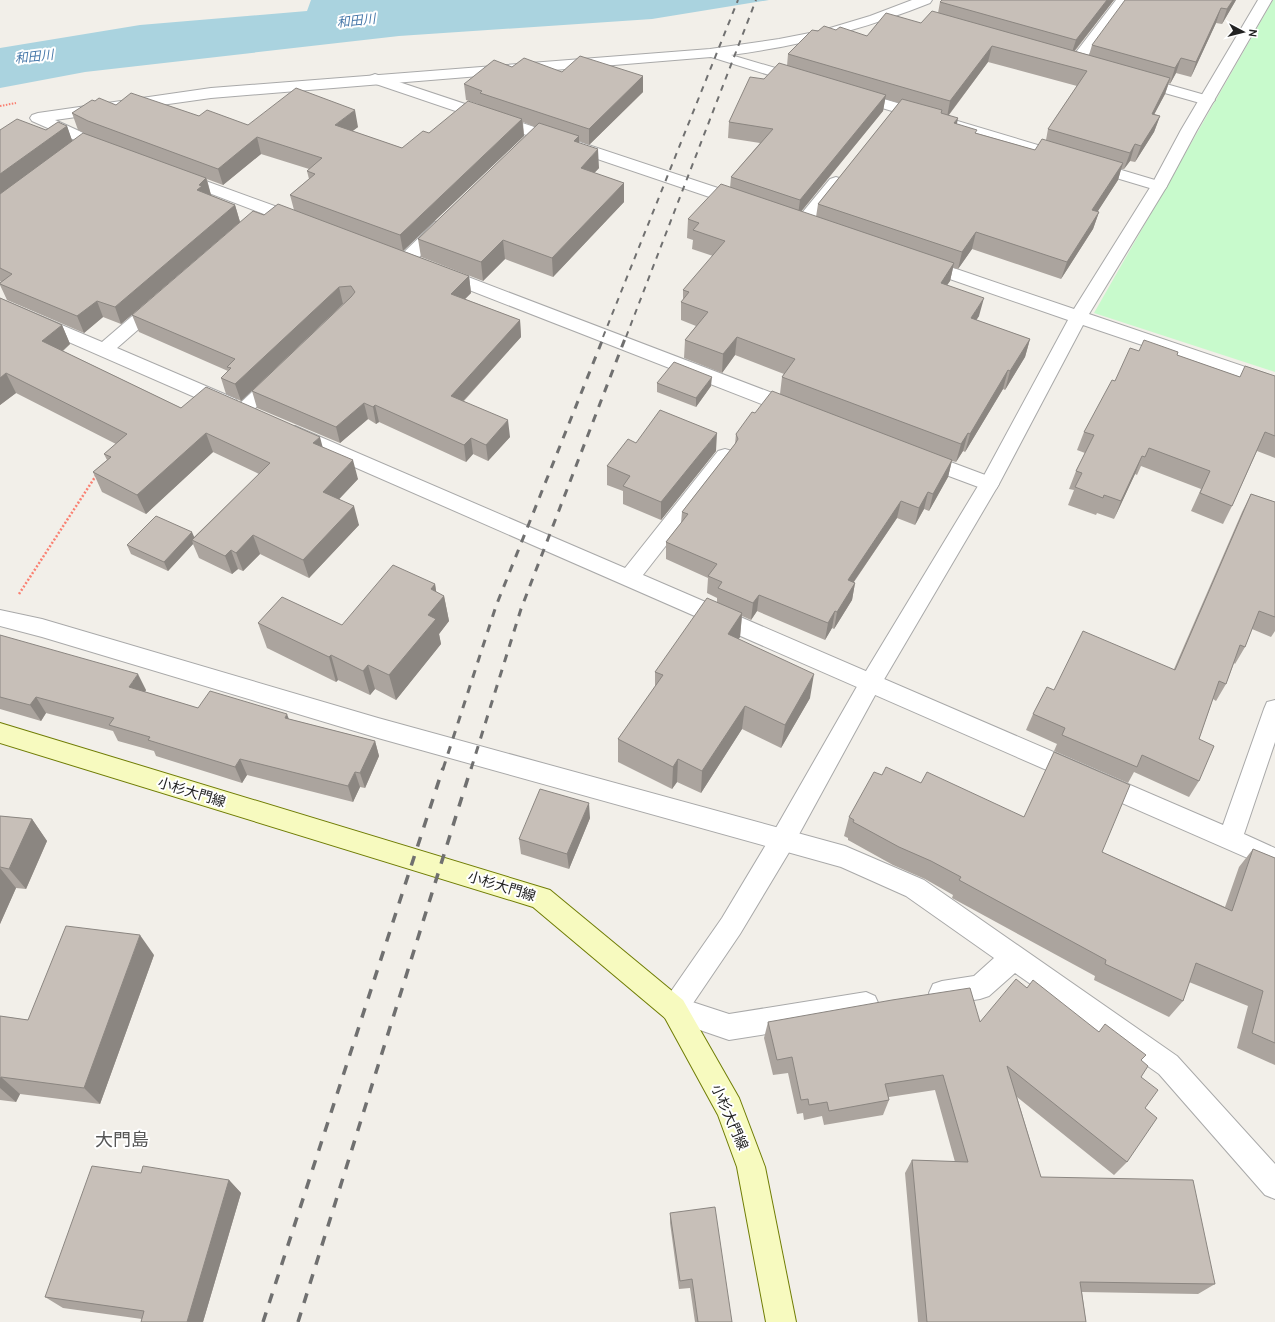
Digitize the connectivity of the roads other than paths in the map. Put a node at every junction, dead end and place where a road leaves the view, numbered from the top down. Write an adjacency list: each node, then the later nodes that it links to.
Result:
1 (925, 0): 4 (street)
2 (1123, 0): 8 (street)
3 (1265, 0): 14 (street)
4 (897, 12): 5 (street); 6 (street)
5 (919, 18)
6 (710, 52): 11 (street); 12 (street)
7 (1060, 59): 8 (street)
8 (1075, 63): 9 (street)
9 (1090, 67)
10 (1126, 78): 14 (street)
11 (375, 79): 15 (street); 19 (street)
12 (814, 84)
13 (844, 92): 18 (street)
14 (1207, 100): 18 (street)
15 (117, 153)
16 (847, 169): 21 (street)
17 (169, 173): 22 (street)
18 (1159, 186): 26 (street)
19 (759, 208)
20 (452, 216): 31 (street)
21 (803, 223)
22 (311, 225)
23 (908, 258): 26 (street)
24 (170, 292): 27 (street)
25 (0, 305): 27 (street)
26 (1079, 316): 29 (street); 34 (street)
27 (104, 350): 30 (street)
28 (282, 373): 30 (lane)
29 (1275, 384)
30 (243, 410): 35 (street)
31 (812, 416)
32 (908, 453): 34 (street)
33 (725, 456): 35 (street)
34 (990, 484): 37 (street)
35 (629, 578): 37 (street)
36 (2, 619): 41 (street)
37 (871, 682): 40 (street); 41 (street)
38 (1275, 709): 40 (street)
39 (0, 733): 46 (main road, 小杉大門線)
40 (1230, 839): 42 (street)
41 (782, 841): 43 (street); 46 (street)
42 (1275, 859)
43 (1015, 957): 44 (street); 47 (street)
44 (918, 997)
45 (886, 1002): 46 (street)
46 (674, 1009): 48 (main road, 小杉大門線)
47 (1275, 1185)
48 (781, 1322)

